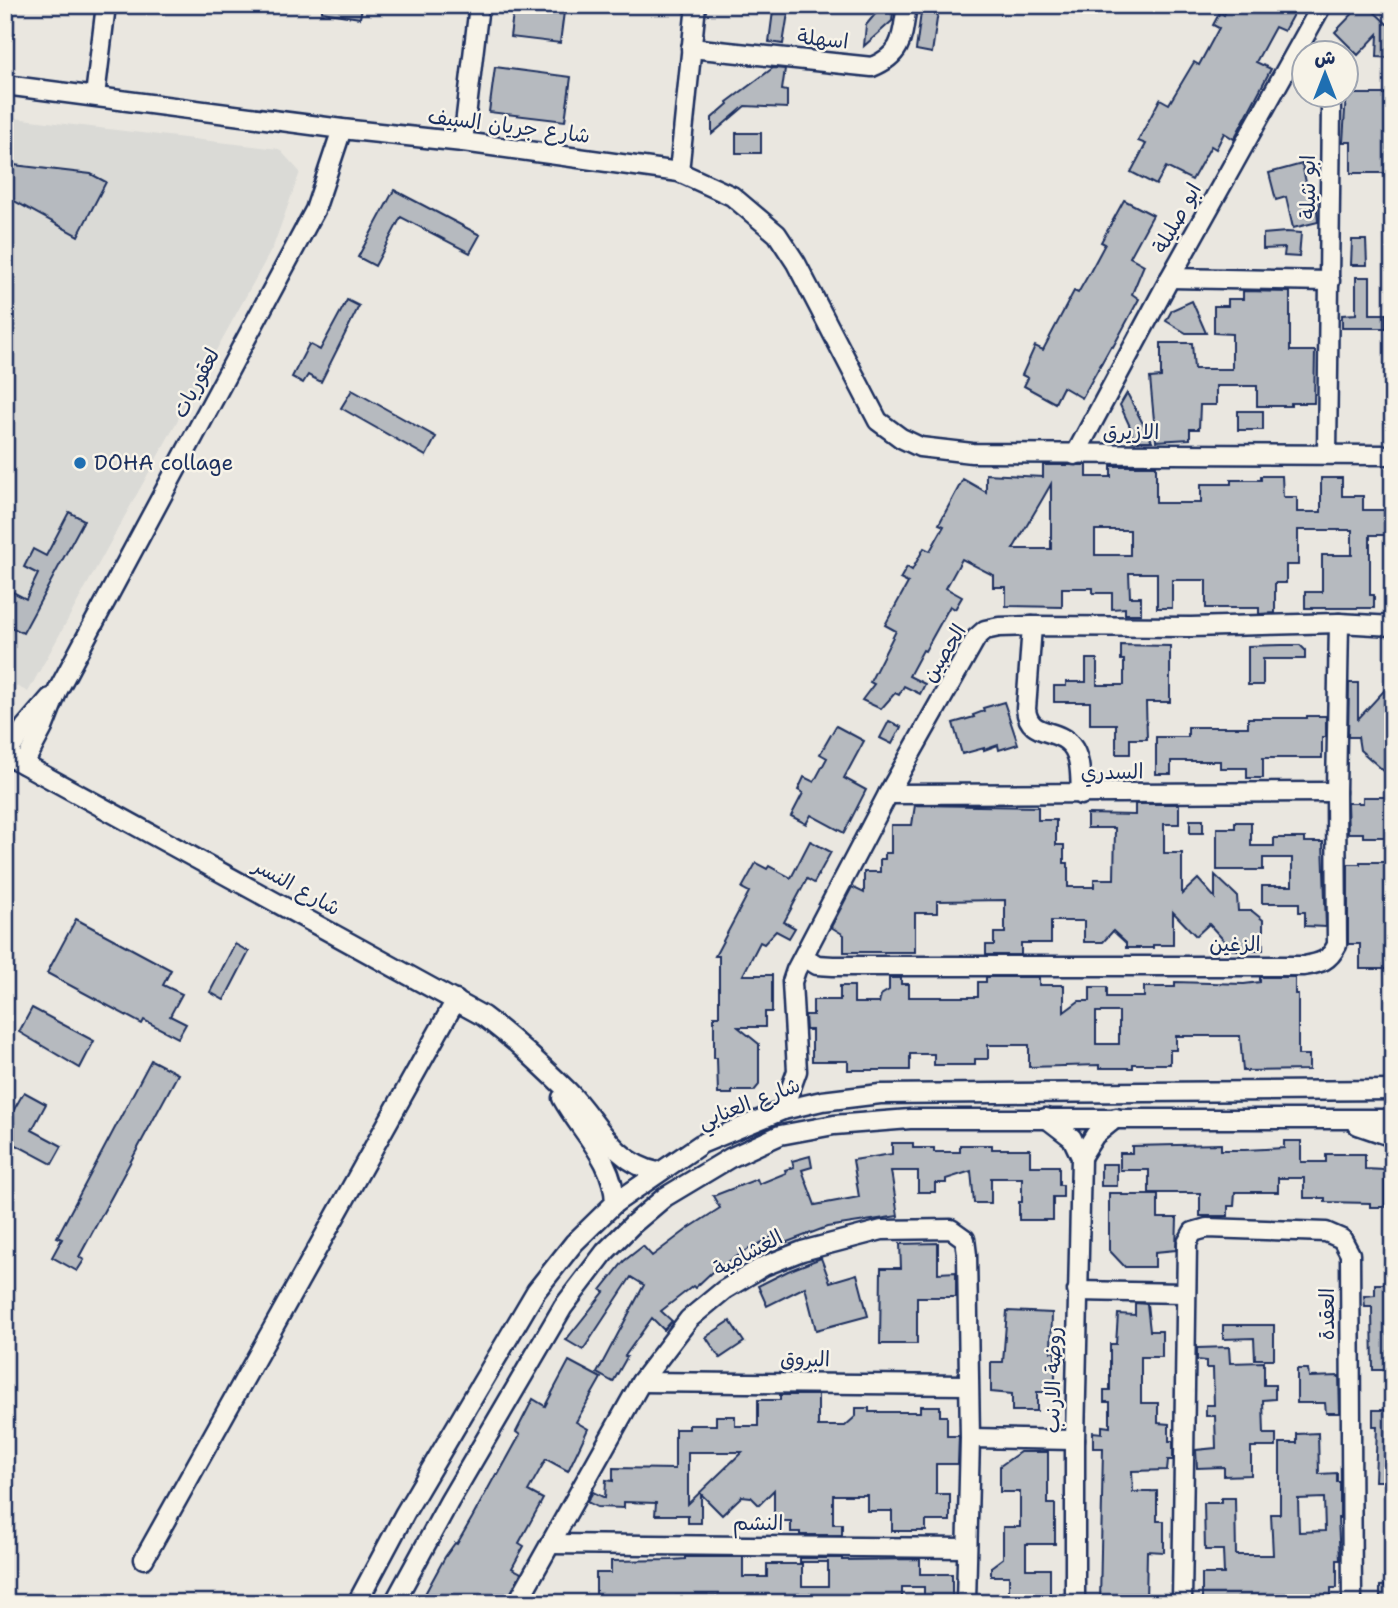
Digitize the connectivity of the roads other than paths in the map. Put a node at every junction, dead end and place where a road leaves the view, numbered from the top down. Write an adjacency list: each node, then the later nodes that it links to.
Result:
1 (106, 5): 10 (street)
2 (479, 5): 13 (street)
3 (696, 5): 7 (street)
4 (906, 5): 7 (street, اسهلة)
5 (1322, 5): 6 (street, ابو صليلة)
6 (1309, 38)
7 (691, 48): 14 (street)
8 (1290, 79): 15 (street, ابو صليلة)
9 (5, 85): 10 (street, شارع جريان السيف)
10 (96, 96): 12 (street, شارع جريان السيف)
11 (1331, 108): 16 (street, ابو نثيلة)
12 (342, 129): 13 (street, شارع جريان السيف); 24 (street, لعقوريات)
13 (463, 142): 14 (street, شارع جريان السيف)
14 (679, 172): 17 (street, شارع جريان السيف)
15 (1170, 278): 16 (street); 19 (street, ابو صليلة)
16 (1330, 281): 18 (street, ابو نثيلة)
17 (878, 421): 19 (street, الازيرق)
18 (1327, 454): 19 (street, الازيرق); 20 (street, الازيرق)
19 (1074, 455)
20 (1393, 455)
21 (1339, 623): 22 (street, الحصين); 23 (street, الحصين); 27 (street, الزغين)
22 (1032, 625): 28 (street, الحصين); 29 (street)
23 (1393, 626)
24 (58, 690): 25 (street, لعقوريات); 26 (street, لعقوريات)
25 (6, 754): 26 (street, شارع النسر)
26 (24, 764): 31 (street, شارع النسر)
27 (1336, 792): 29 (street, السدري); 30 (street, الزغين)
28 (888, 794): 29 (street, السدري); 30 (street, الحصين)
29 (1081, 795)
30 (804, 957): 32 (street, الحصين)
31 (456, 1000): 33 (street, شارع النسر); 57 (street)
32 (797, 1071): 37 (street); 39 (street, الحصين)
33 (554, 1079): 47 (street, شارع النسر); 48 (street, شارع النسر)
34 (1393, 1083): 35 (street)
35 (1372, 1090): 36 (street, شارع العنابي); 37 (street, شارع العنابي)
36 (1393, 1090)
37 (822, 1101): 39 (street, شارع العنابي)
38 (1393, 1110): 43 (street)
39 (783, 1111): 47 (street, شارع العنابي)
40 (1046, 1118): 41 (street, شارع العنابي); 46 (street); 59 (street, شارع العنابي)
41 (1116, 1118): 43 (street, شارع العنابي); 46 (street)
42 (1334, 1118): 43 (street, شارع العنابي); 44 (street, شارع العنابي); 45 (street)
43 (1182, 1119)
44 (1393, 1119)
45 (1393, 1137)
46 (1081, 1157): 49 (street, روضة الارنب)
47 (658, 1172): 48 (street, شارع العنابي)
48 (615, 1203): 58 (street, شارع العنابي)
49 (1077, 1291): 50 (street); 54 (street, روضة الارنب)
50 (1185, 1293): 63 (street, العقدة); 64 (street, العقدة)
51 (641, 1381): 52 (street, البروق); 52 (street, الغشامية); 55 (street, الغشامية)
52 (968, 1385): 53 (street, الغشامية)
53 (970, 1438): 54 (street); 56 (street, الغشامية)
54 (1075, 1440): 62 (street, روضة الارنب)
55 (550, 1545): 56 (street, النشم); 60 (street, الغشامية)
56 (966, 1548): 61 (street, الغشامية)
57 (144, 1559)
58 (357, 1603)
59 (394, 1603)
60 (517, 1603)
61 (966, 1603)
62 (1075, 1603)
63 (1182, 1603)
64 (1352, 1603)

